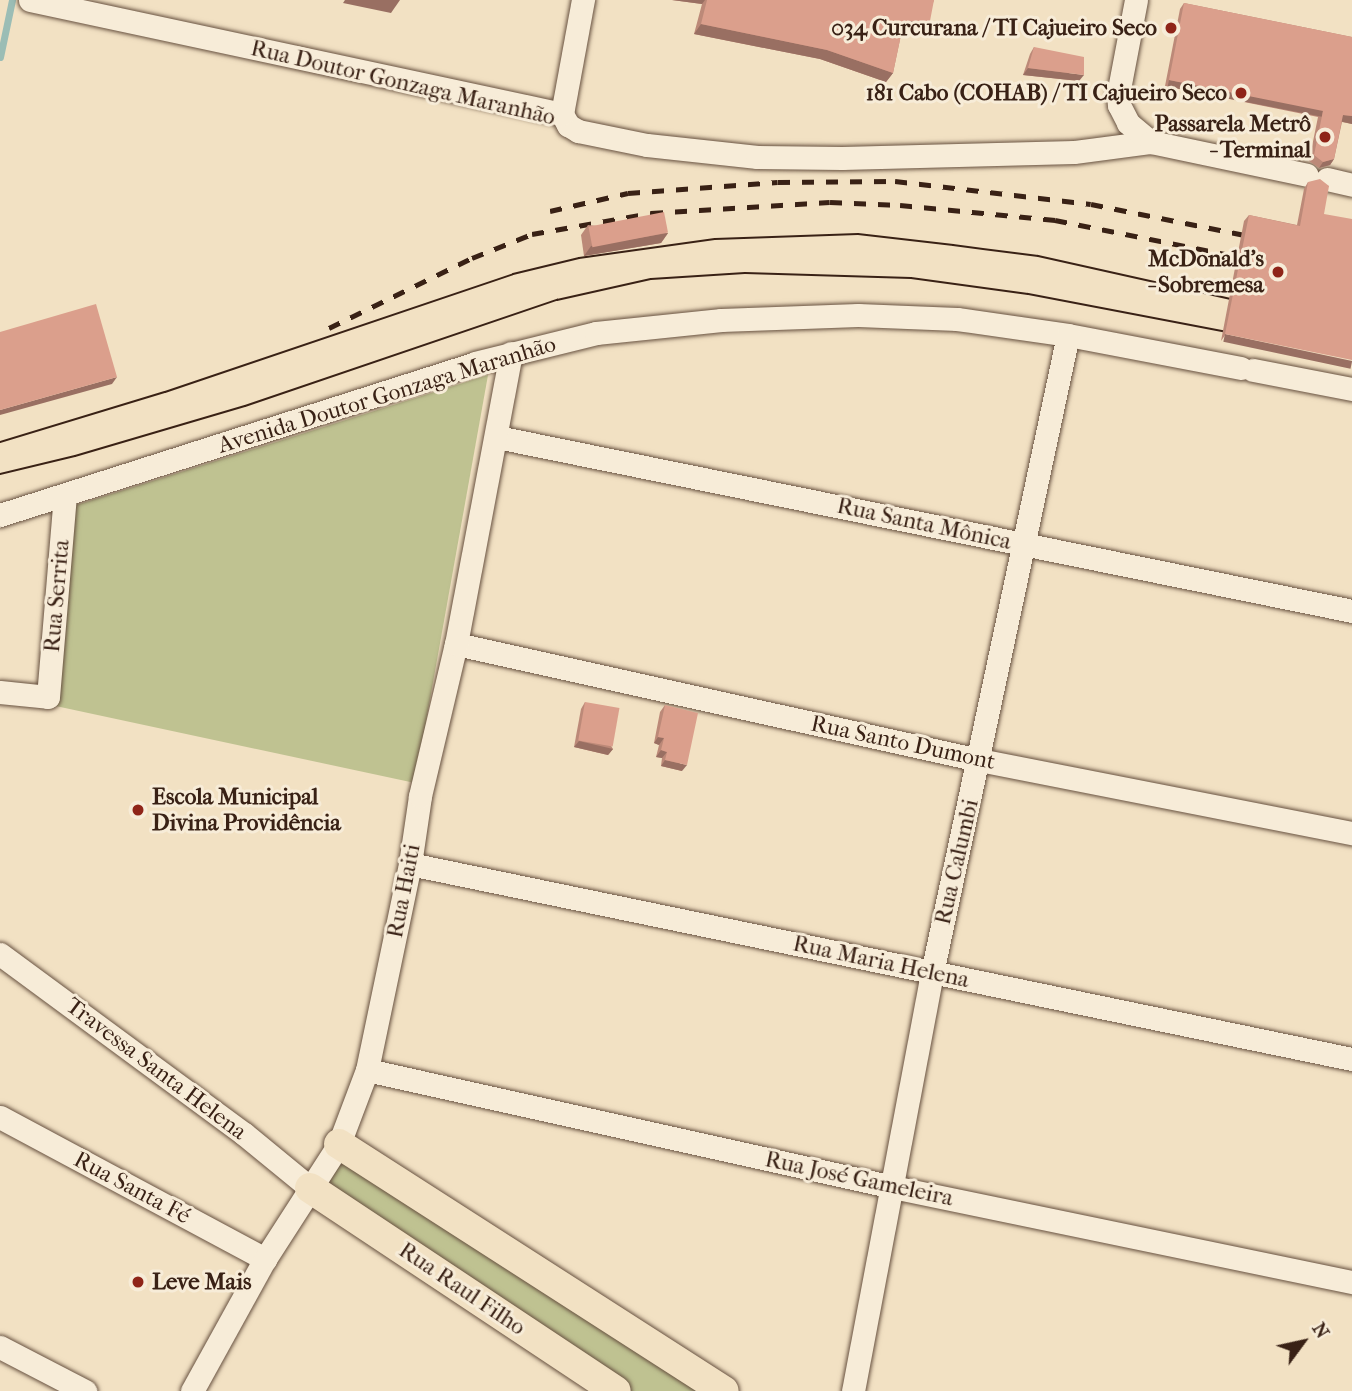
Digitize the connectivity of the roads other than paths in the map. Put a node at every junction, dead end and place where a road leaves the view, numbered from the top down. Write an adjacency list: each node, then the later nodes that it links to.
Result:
1 (583, 0): 4 (street)
2 (1136, 0): 5 (street)
3 (30, 1): 4 (street, Rua Doutor Gonzaga Maranhão)
4 (562, 114): 5 (street, Rua Doutor Gonzaga Maranhão)
5 (1151, 142): 6 (street)
6 (1352, 185)
7 (1068, 335): 8 (street, Avenida Doutor Gonzaga Maranhão); 9 (street, Avenida Doutor Gonzaga Maranhão); 13 (street, Rua Calumbi)
8 (511, 353): 10 (street, Rua Haiti); 11 (street, Avenida Doutor Gonzaga Maranhão)
9 (1352, 389)
10 (497, 437): 13 (street, Rua Santa Mônica); 15 (street, Rua Haiti)
11 (65, 495): 12 (street, Avenida Doutor Gonzaga Maranhão); 16 (street, Rua Serrita)
12 (0, 515)
13 (1025, 545): 14 (street, Rua Santa Mônica); 17 (street, Rua Calumbi)
14 (1352, 611)
15 (456, 643): 17 (street, Rua Santo Dumont); 19 (street, Rua Haiti)
16 (0, 692)
17 (979, 761): 18 (street, Rua Santo Dumont); 21 (street, Rua Calumbi)
18 (1352, 833)
19 (410, 864): 21 (street, Rua Maria Helena); 23 (street, Rua Haiti)
20 (0, 954): 27 (street, Travessa Santa Helena)
21 (932, 973): 22 (street, Rua Maria Helena); 26 (street, Rua Calumbi)
22 (1352, 1059)
23 (368, 1070): 25 (street, Rua Haiti); 26 (street, Rua José Gameleira)
24 (0, 1117): 28 (street, Rua Santa Fé)
25 (339, 1144): 27 (street, Rua Haiti); 34 (main road)
26 (893, 1187): 29 (street, Rua José Gameleira); 35 (street, Rua Calumbi)
27 (310, 1188): 28 (street, Rua Haiti); 33 (main road, Rua Raul Filho)
28 (265, 1259): 32 (street, Rua Haiti)
29 (1352, 1282)
30 (0, 1347): 31 (street)
31 (85, 1391)
32 (192, 1391)
33 (616, 1391)
34 (724, 1391)
35 (853, 1391)

